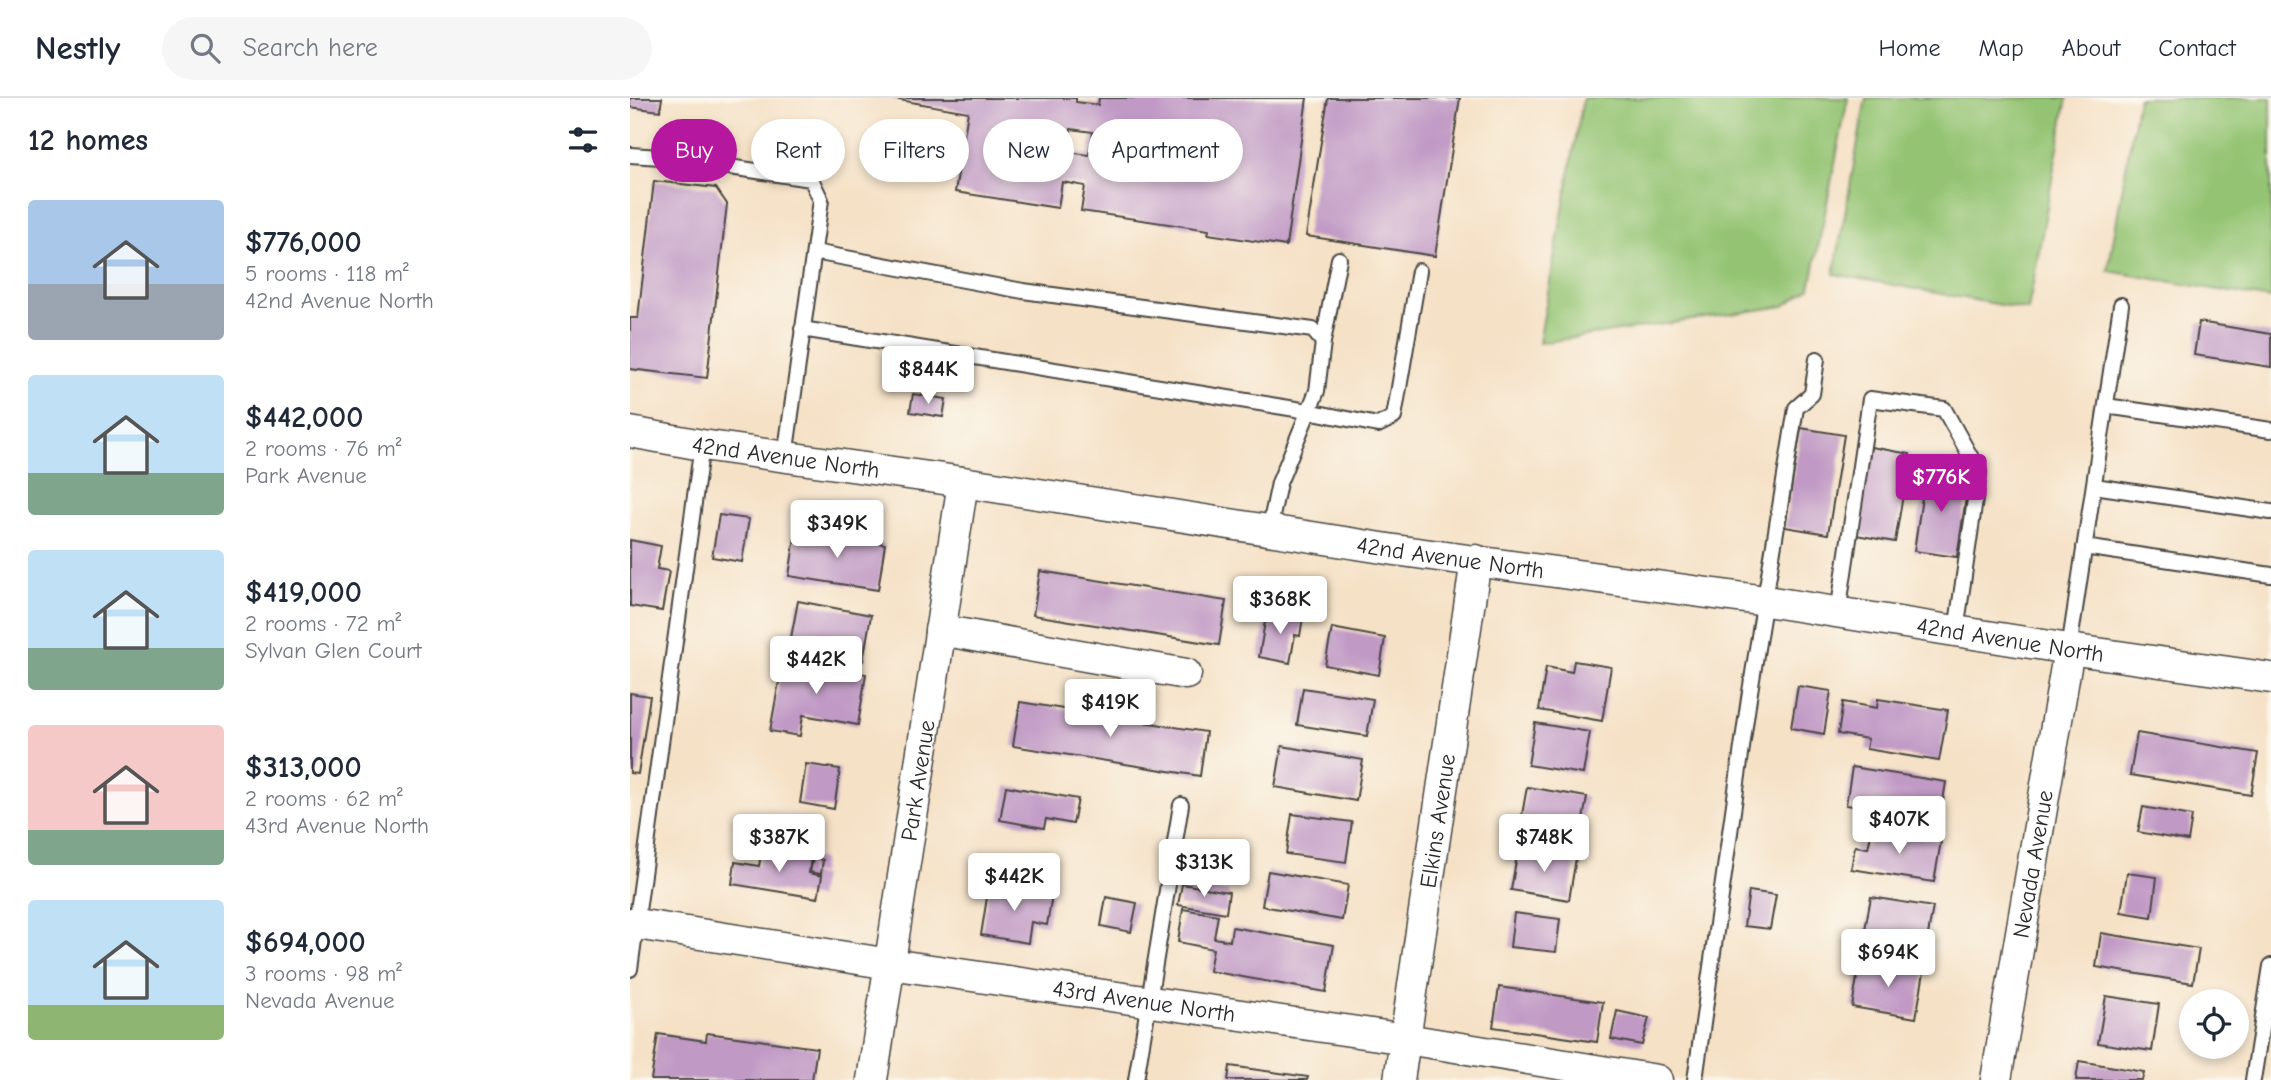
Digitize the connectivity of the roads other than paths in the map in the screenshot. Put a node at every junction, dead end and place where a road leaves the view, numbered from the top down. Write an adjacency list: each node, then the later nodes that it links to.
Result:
1 (630, 155): 2 (lane)
2 (814, 252): 6 (lane); 7 (lane)
3 (1339, 259): 7 (lane)
4 (1419, 271): 10 (lane)
5 (2121, 305): 9 (lane)
6 (803, 330): 10 (lane); 14 (lane)
7 (1323, 342): 10 (lane)
8 (1817, 359): 22 (lane)
9 (2106, 406): 11 (lane); 16 (lane)
10 (1308, 411): 18 (lane)
11 (2271, 430)
12 (630, 432): 13 (street, 42nd Avenue North)
13 (702, 445): 14 (street, 42nd Avenue North); 30 (lane)
14 (785, 457): 15 (street, 42nd Avenue North)
15 (962, 482): 18 (street, 42nd Avenue North); 24 (street, Park Avenue)
16 (2094, 486): 17 (lane); 19 (lane)
17 (2271, 512)
18 (1269, 531): 20 (street, 42nd Avenue North)
19 (2084, 547): 21 (lane); 26 (lane)
20 (1476, 560): 22 (street, 42nd Avenue North); 35 (street, Elkins Avenue)
21 (2271, 575)
22 (1766, 601): 23 (street, 42nd Avenue North); 40 (lane)
23 (1838, 613): 25 (street, 42nd Avenue North); 25 (lane)
24 (940, 631): 27 (street); 31 (street, Park Avenue)
25 (1956, 631): 26 (street, 42nd Avenue North)
26 (2069, 649): 28 (street, 42nd Avenue North); 41 (street, Nevada Avenue)
27 (1186, 674)
28 (2271, 678)
29 (1181, 805): 34 (lane)
30 (634, 923): 31 (street, 43rd Avenue North); 33 (lane)
31 (890, 964): 34 (street, 43rd Avenue North); 36 (street, Park Avenue)
32 (2271, 966): 42 (lane)
33 (630, 969)
34 (1148, 1002): 35 (street, 43rd Avenue North); 37 (lane)
35 (1406, 1039): 38 (street, Elkins Avenue); 39 (street, 43rd Avenue North)
36 (872, 1080)
37 (1136, 1080)
38 (1399, 1080)
39 (1657, 1080)
40 (1695, 1080)
41 (1996, 1080)
42 (2253, 1080)

